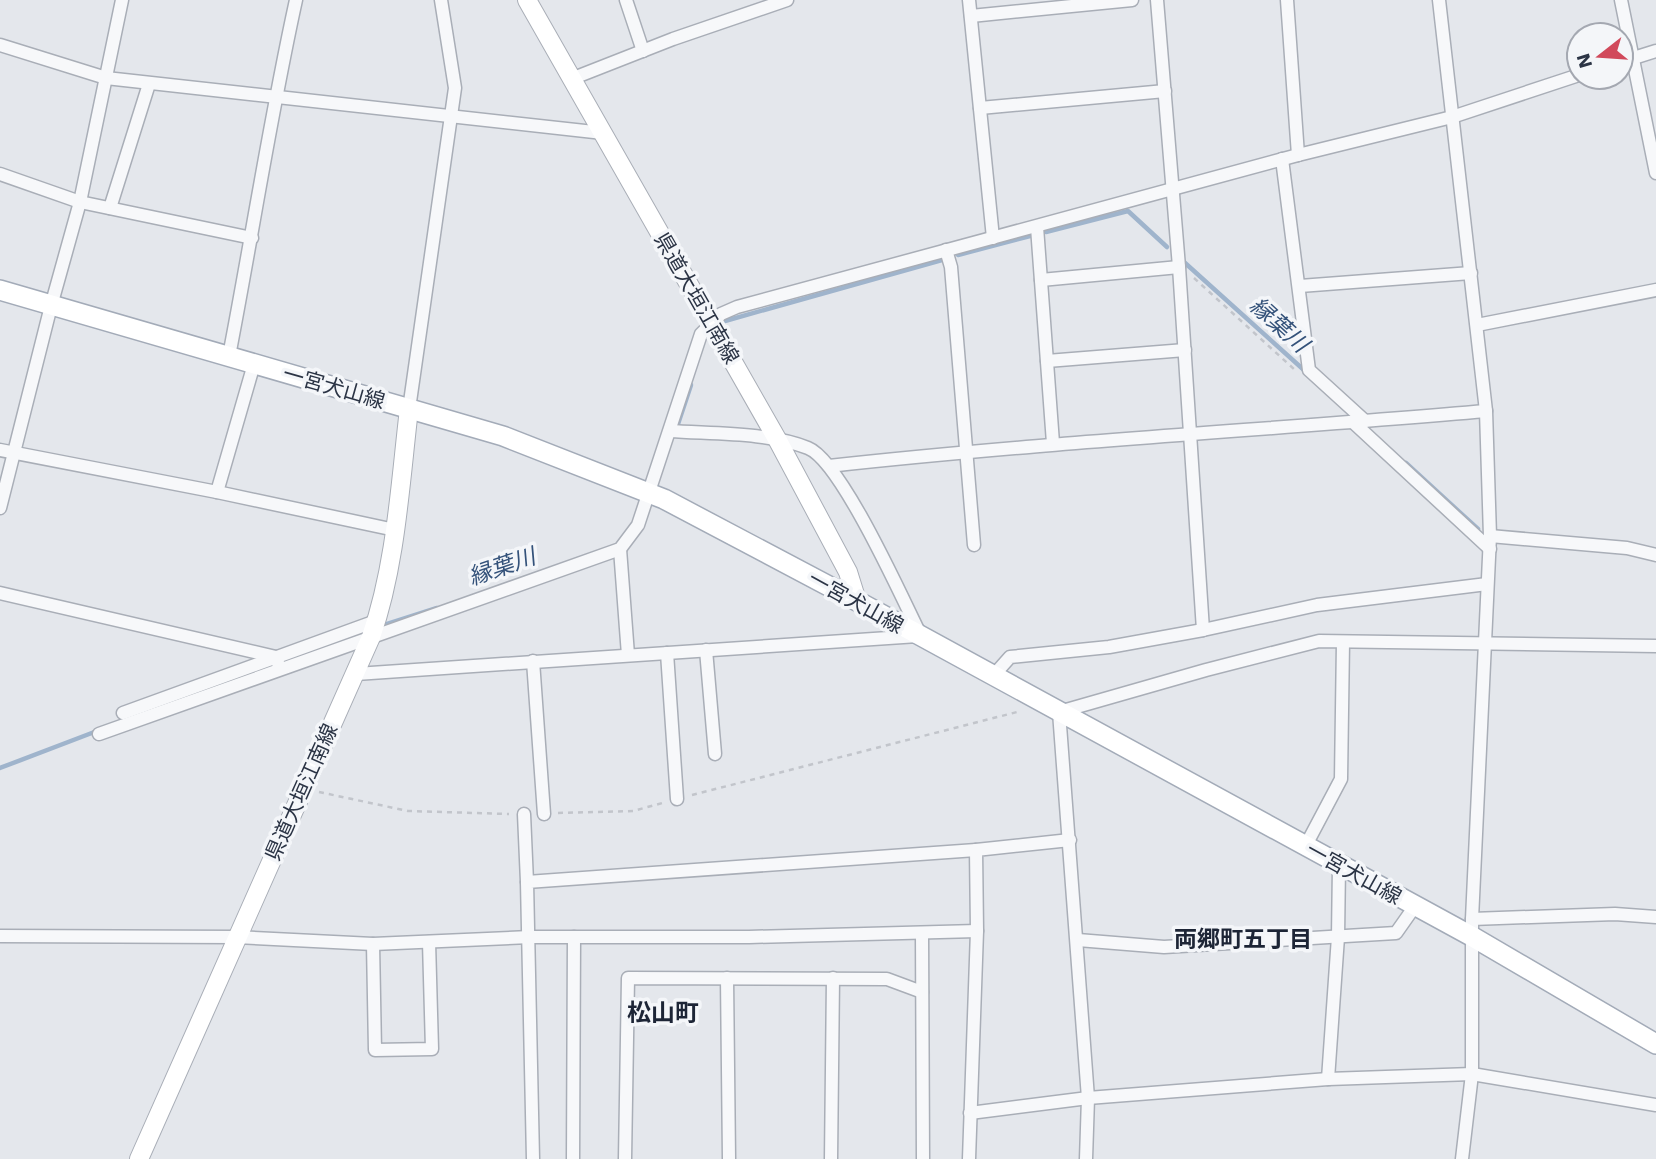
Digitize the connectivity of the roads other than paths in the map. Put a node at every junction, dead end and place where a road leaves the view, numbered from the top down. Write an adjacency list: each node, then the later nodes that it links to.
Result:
1 (122, 0): 19 (street)
2 (296, 0): 25 (street)
3 (441, 0): 27 (street)
4 (527, 0): 20 (main road, 県道大垣江南線)
5 (626, 0): 16 (street)
6 (969, 0): 13 (street)
7 (1132, 0): 13 (street)
8 (1157, 0): 23 (street)
9 (1287, 0): 30 (street)
10 (1439, 0): 28 (street)
11 (1621, 0): 14 (street)
12 (783, 1): 16 (street)
13 (971, 16): 26 (street)
14 (1623, 21)
15 (0, 45): 19 (street)
16 (643, 51): 20 (street)
17 (1656, 51): 18 (street)
18 (1635, 58)
19 (106, 78): 22 (street); 35 (street)
20 (571, 79): 29 (main road, 県道大垣江南線)
21 (1565, 80): 28 (street)
22 (149, 85): 25 (street); 36 (street)
23 (1165, 91): 26 (street); 34 (street)
24 (1635, 91): 32 (street)
25 (275, 97): 27 (street); 38 (street)
26 (980, 108): 39 (street)
27 (450, 117): 29 (street); 54 (street)
28 (1452, 117): 30 (street); 42 (street)
29 (603, 133): 48 (main road, 県道大垣江南線)
30 (1298, 155): 31 (street)
31 (1282, 159): 34 (street); 44 (street)
32 (1656, 173)
33 (0, 174): 35 (street)
34 (1173, 190): 37 (street); 41 (street)
35 (80, 202): 36 (street); 47 (street)
36 (110, 208): 38 (street)
37 (1037, 227): 39 (street); 43 (street)
38 (252, 238): 51 (street)
39 (993, 238): 40 (street)
40 (946, 250): 48 (street); 62 (street)
41 (1179, 266): 43 (street); 50 (street)
42 (1471, 273): 44 (street); 49 (street)
43 (1041, 280): 52 (street)
44 (1300, 286): 56 (street)
45 (0, 290): 47 (main road, 一宮犬山線)
46 (1656, 290): 49 (street)
47 (51, 306): 51 (main road, 一宮犬山線); 63 (street)
48 (711, 322): 57 (street); 59 (main road, 県道大垣江南線)
49 (1477, 326): 55 (street)
50 (1185, 350): 52 (street); 58 (street)
51 (229, 356): 53 (main road, 一宮犬山線)
52 (1047, 361): 60 (street)
53 (254, 363): 54 (main road, 一宮犬山線); 65 (street)
54 (409, 409): 66 (main road, 一宮犬山線); 68 (main road, 県道大垣江南線)
55 (1486, 411): 56 (street); 69 (street)
56 (1360, 422): 58 (street); 69 (street)
57 (670, 431): 59 (street); 66 (street)
58 (1191, 435): 60 (street); 77 (street)
59 (777, 439): 64 (street); 75 (main road, 県道大垣江南線)
60 (1053, 443): 62 (street)
61 (0, 450): 63 (street)
62 (966, 451): 64 (street); 70 (street)
63 (15, 452): 65 (street); 67 (street)
64 (829, 466): 78 (street)
65 (217, 492): 68 (street)
66 (650, 494): 71 (street); 75 (main road, 一宮犬山線)
67 (0, 508)
68 (395, 530): 76 (main road, 県道大垣江南線)
69 (1490, 543): 72 (street); 73 (street)
70 (974, 545)
71 (620, 549): 76 (street); 84 (street)
72 (1656, 555)
73 (1487, 584): 77 (street); 80 (street)
74 (0, 593): 86 (street)
75 (856, 601): 78 (main road, 一宮犬山線)
76 (373, 629): 86 (street); 87 (main road, 県道大垣江南線)
77 (1203, 630): 88 (street)
78 (920, 637): 82 (street); 88 (main road, 一宮犬山線)
79 (1343, 642): 80 (street); 90 (street); 98 (street)
80 (1484, 642): 81 (street); 104 (street)
81 (1656, 646)
82 (706, 650): 83 (street); 93 (street)
83 (667, 653): 84 (street); 94 (street)
84 (628, 655): 85 (street)
85 (533, 661): 87 (street); 96 (street)
86 (273, 665): 89 (street)
87 (356, 674): 108 (main road, 県道大垣江南線)
88 (993, 676): 90 (main road, 一宮犬山線)
89 (176, 700): 91 (street); 92 (street)
90 (1059, 712): 97 (street); 98 (main road, 一宮犬山線)
91 (123, 713)
92 (99, 734)
93 (715, 754)
94 (677, 799)
95 (524, 814): 101 (street)
96 (544, 814)
97 (1070, 841): 99 (street); 112 (street)
98 (1305, 847): 100 (main road, 一宮犬山線)
99 (976, 849): 101 (street); 105 (street)
100 (1339, 865): 102 (main road, 一宮犬山線); 111 (street)
101 (527, 882): 109 (street)
102 (1415, 906): 104 (main road, 一宮犬山線); 111 (street)
103 (1656, 917): 104 (street)
104 (1472, 928): 118 (main road, 一宮犬山線); 119 (street)
105 (977, 931): 106 (street); 123 (street)
106 (922, 933): 110 (street); 117 (street)
107 (0, 936): 108 (street)
108 (236, 937): 114 (street); 124 (main road, 県道大垣江南線)
109 (530, 937): 110 (street); 113 (street); 125 (street)
110 (574, 937): 126 (street)
111 (1338, 937): 112 (street); 120 (street)
112 (1077, 940): 121 (street)
113 (429, 942): 114 (street); 114 (street)
114 (373, 944)
115 (727, 978): 116 (street); 127 (street); 128 (street)
116 (833, 978): 117 (street); 129 (street)
117 (922, 992): 130 (street)
118 (1656, 1044)
119 (1472, 1074): 120 (street); 122 (street); 133 (street)
120 (1328, 1079): 121 (street)
121 (1088, 1098): 123 (street); 132 (street)
122 (1656, 1105)
123 (970, 1113): 131 (street)
124 (139, 1159)
125 (533, 1159)
126 (573, 1159)
127 (625, 1159)
128 (729, 1159)
129 (831, 1159)
130 (923, 1159)
131 (969, 1159)
132 (1086, 1159)
133 (1462, 1159)

